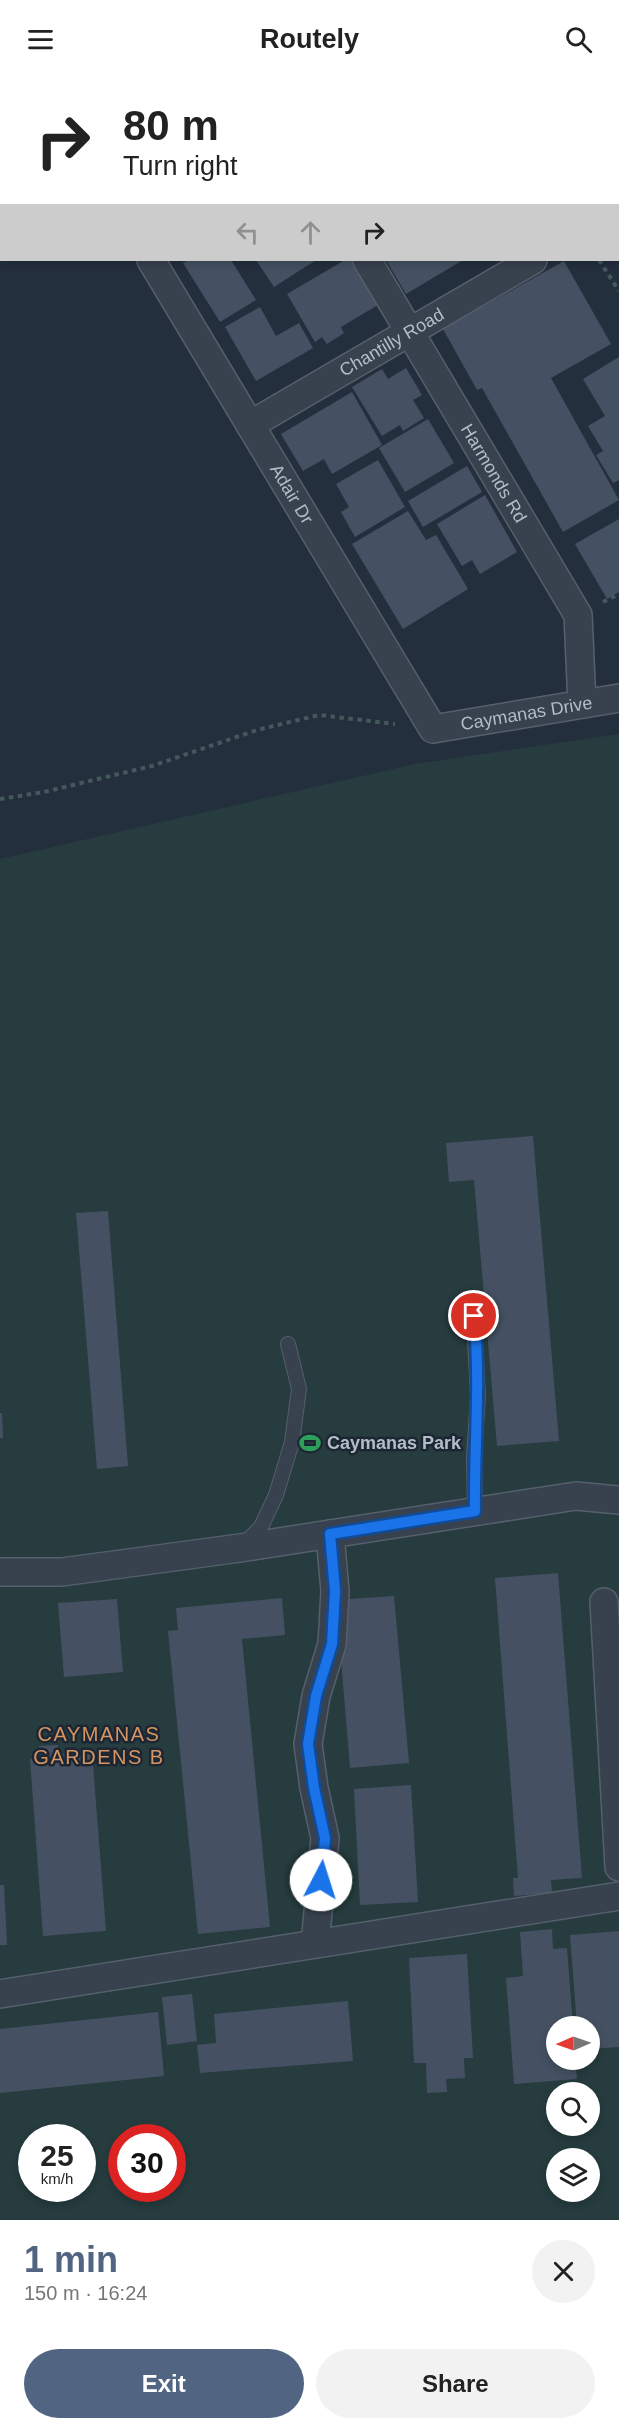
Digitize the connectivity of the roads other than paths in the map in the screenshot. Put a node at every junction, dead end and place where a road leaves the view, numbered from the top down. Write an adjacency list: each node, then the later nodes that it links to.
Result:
1 (368, 261): 4 (street, Harmonds Rd)
2 (531, 261): 4 (street, Chantilly Road)
3 (161, 263): 5 (street, Adair Dr)
4 (410, 332): 5 (street, Chantilly Road); 7 (street, Harmonds Rd)
5 (250, 425): 8 (street, Adair Dr)
6 (619, 698): 7 (street, Caymanas Drive)
7 (582, 704): 8 (street, Caymanas Drive)
8 (433, 729)
9 (473, 1302): 12 (lane)
10 (288, 1344): 14 (lane)
11 (619, 1500): 12 (street)
12 (475, 1511): 13 (street)
13 (330, 1534): 14 (street); 19 (street)
14 (240, 1548): 15 (street)
15 (0, 1572)
16 (604, 1602): 17 (street)
17 (619, 1867)
18 (619, 1896): 19 (street)
19 (315, 1944): 20 (street)
20 (0, 1994)

